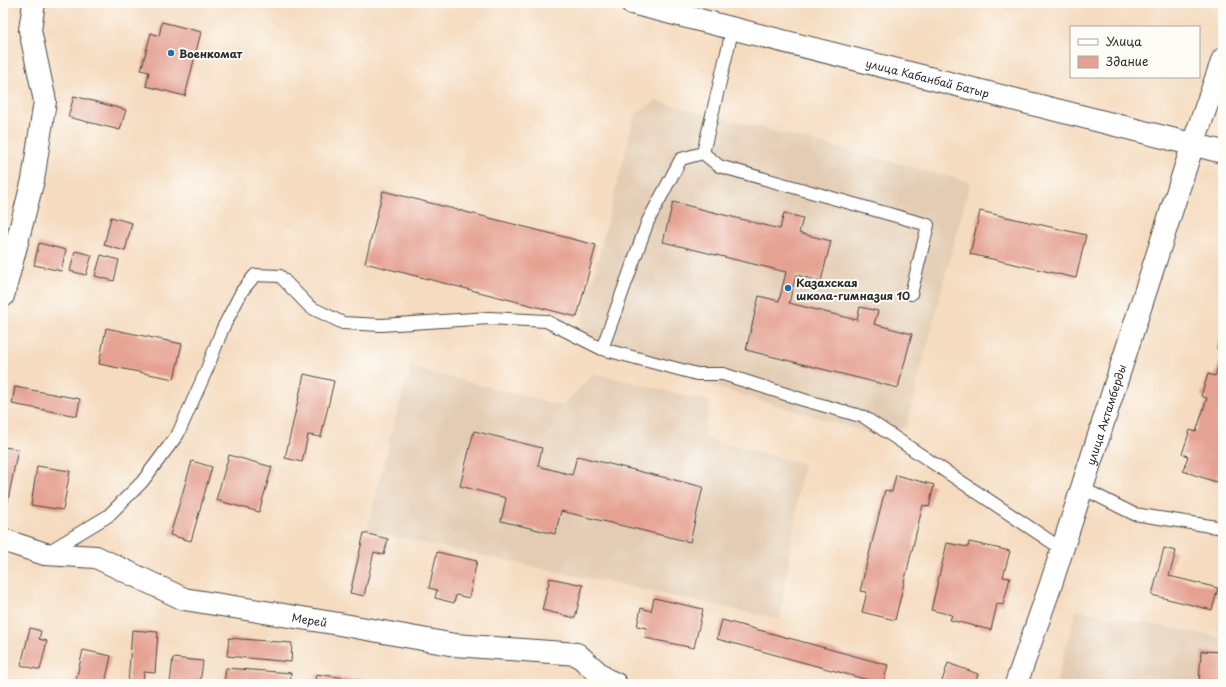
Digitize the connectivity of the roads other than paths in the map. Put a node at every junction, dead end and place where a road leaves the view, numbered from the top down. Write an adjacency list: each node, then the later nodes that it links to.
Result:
1 (34, 3): 9 (main road)
2 (641, 4): 3 (main road, улица Кабанбай Батыр)
3 (733, 28): 5 (main road, улица Кабанбай Батыр); 7 (lane)
4 (1223, 59): 5 (main road, улица Актамберды)
5 (1193, 144): 6 (main road, улица Кабанбай Батыр); 11 (main road, улица Актамберды)
6 (1223, 152)
7 (703, 153): 8 (lane); 10 (lane)
8 (911, 294)
9 (3, 296)
10 (602, 349): 14 (lane); 15 (lane)
11 (1082, 488): 12 (lane); 14 (main road, улица Актамберды)
12 (1223, 528)
13 (3, 540): 15 (main road, Мерей)
14 (1062, 549): 17 (main road, улица Актамберды)
15 (45, 554): 16 (main road, Мерей)
16 (616, 684)
17 (1016, 684)

